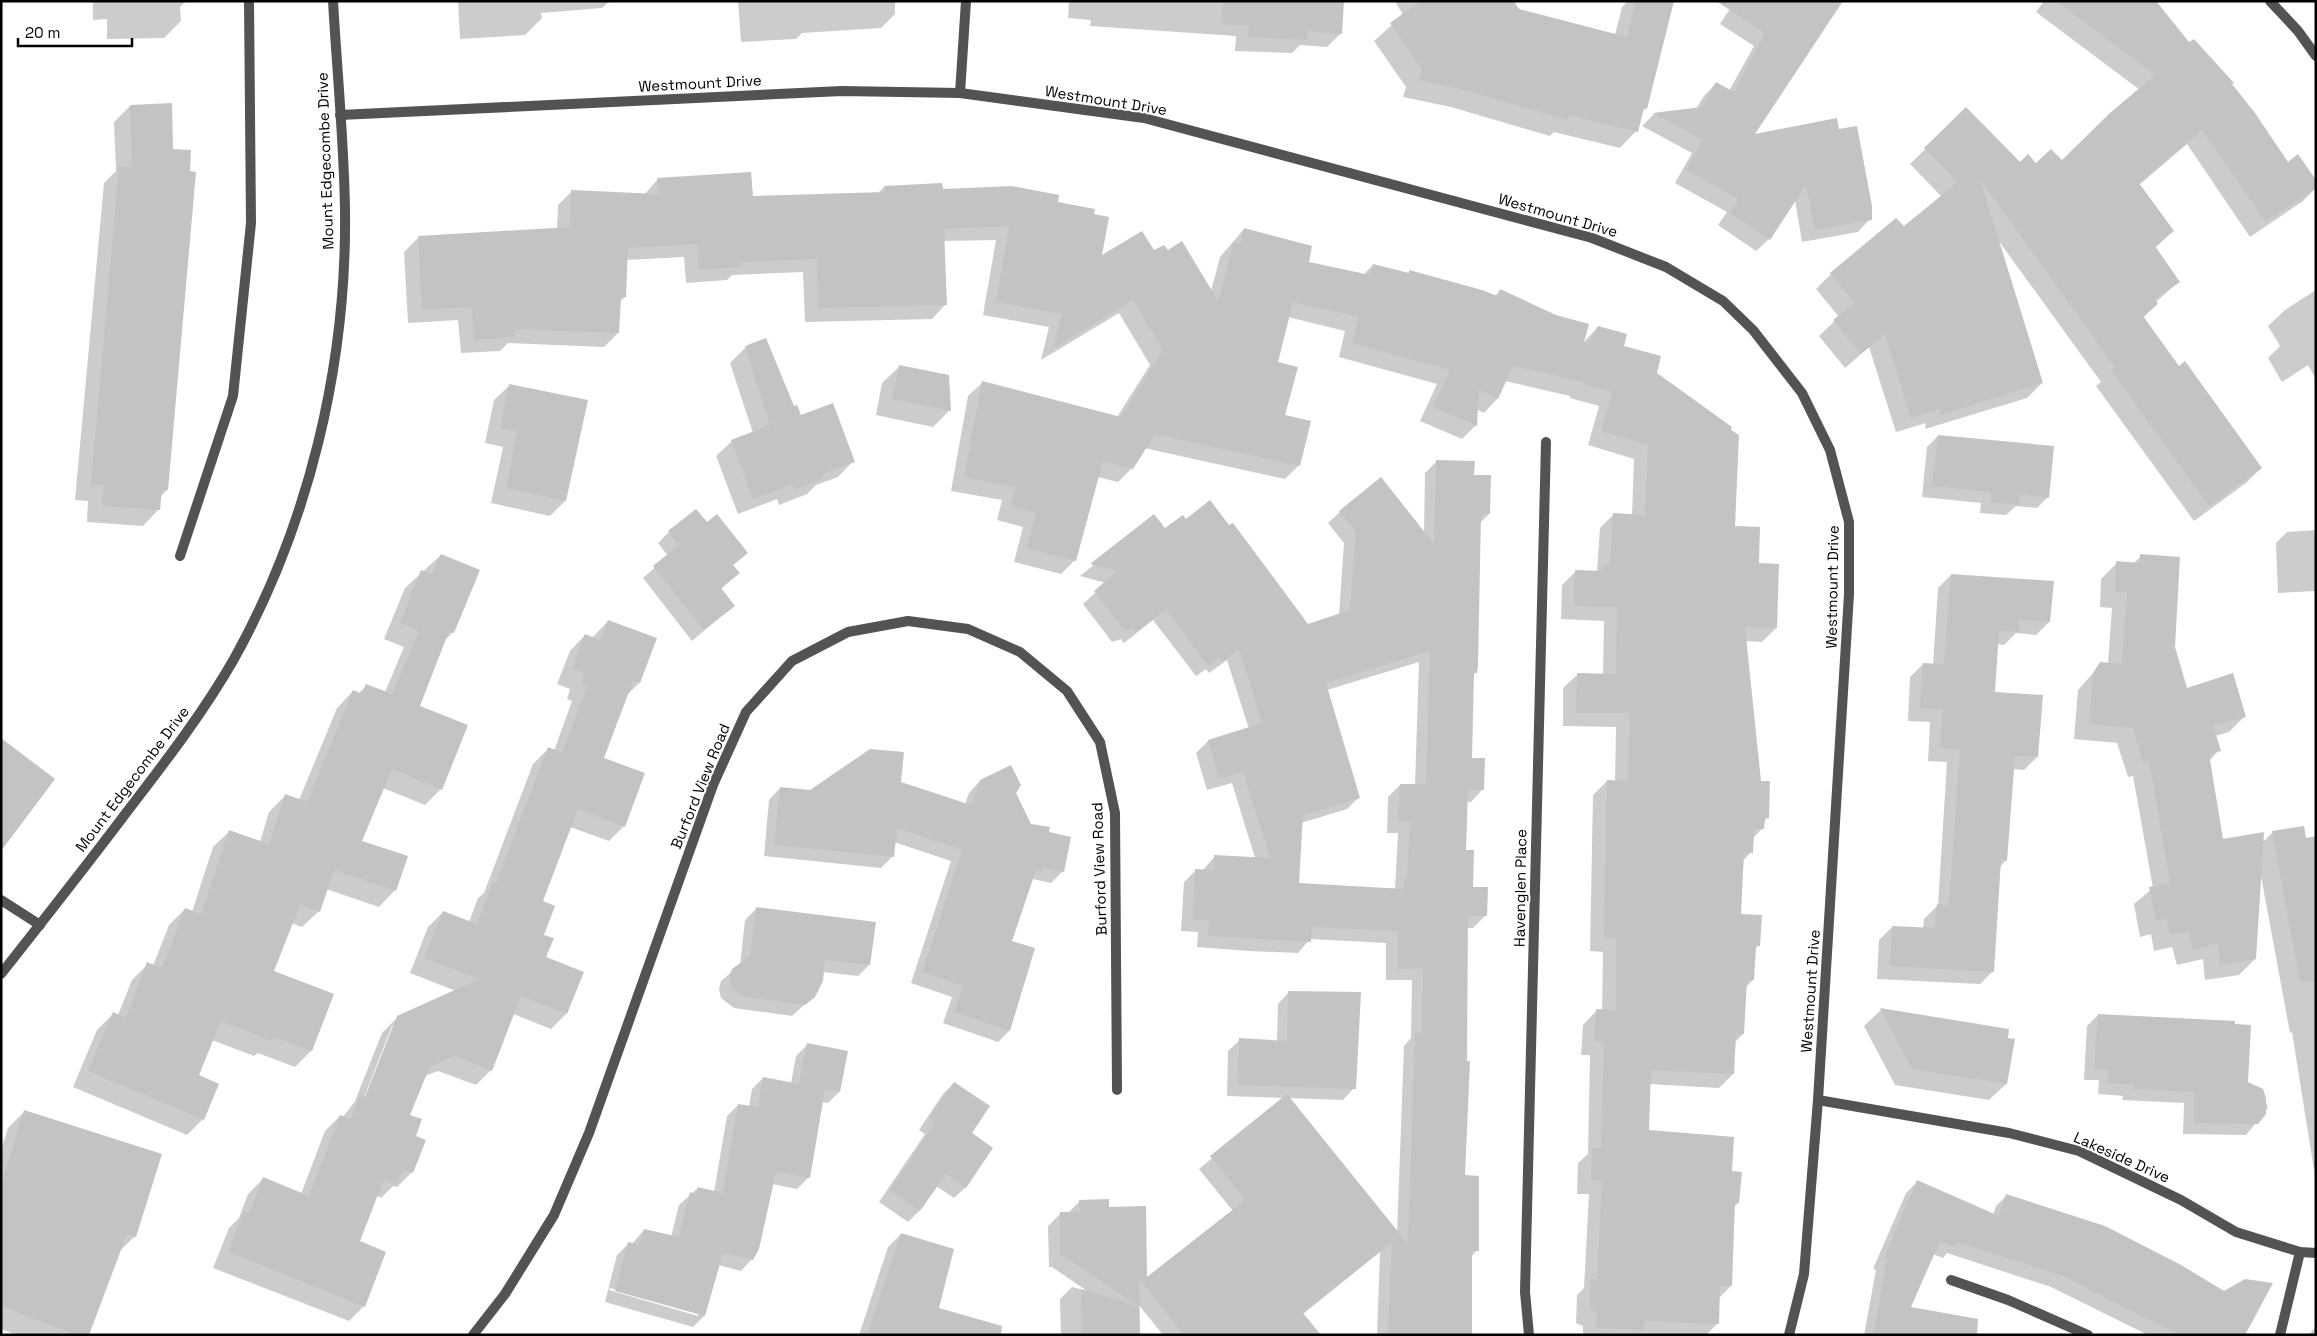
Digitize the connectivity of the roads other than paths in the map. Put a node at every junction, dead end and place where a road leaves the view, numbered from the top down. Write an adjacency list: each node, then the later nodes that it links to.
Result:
1 (249, 1): 9 (street)
2 (333, 1): 7 (street, Mount Edgecombe Drive)
3 (966, 1): 6 (street)
4 (2270, 1): 5 (street)
5 (2316, 56)
6 (960, 93): 7 (street, Westmount Drive); 14 (street, Westmount Drive)
7 (340, 116): 11 (street, Mount Edgecombe Drive)
8 (1546, 442): 19 (street, Havenglen Place)
9 (180, 556)
10 (1, 900): 11 (street)
11 (40, 925): 12 (street, Mount Edgecombe Drive)
12 (1, 974)
13 (1117, 1090): 18 (street, Burford View Road)
14 (1818, 1100): 15 (street, Lakeside Drive); 20 (street, Westmount Drive)
15 (2300, 1252): 16 (street, Lakeside Drive); 22 (street)
16 (2316, 1253)
17 (1951, 1280): 21 (street)
18 (473, 1335)
19 (1529, 1335)
20 (1789, 1335)
21 (2088, 1335)
22 (2280, 1335)

